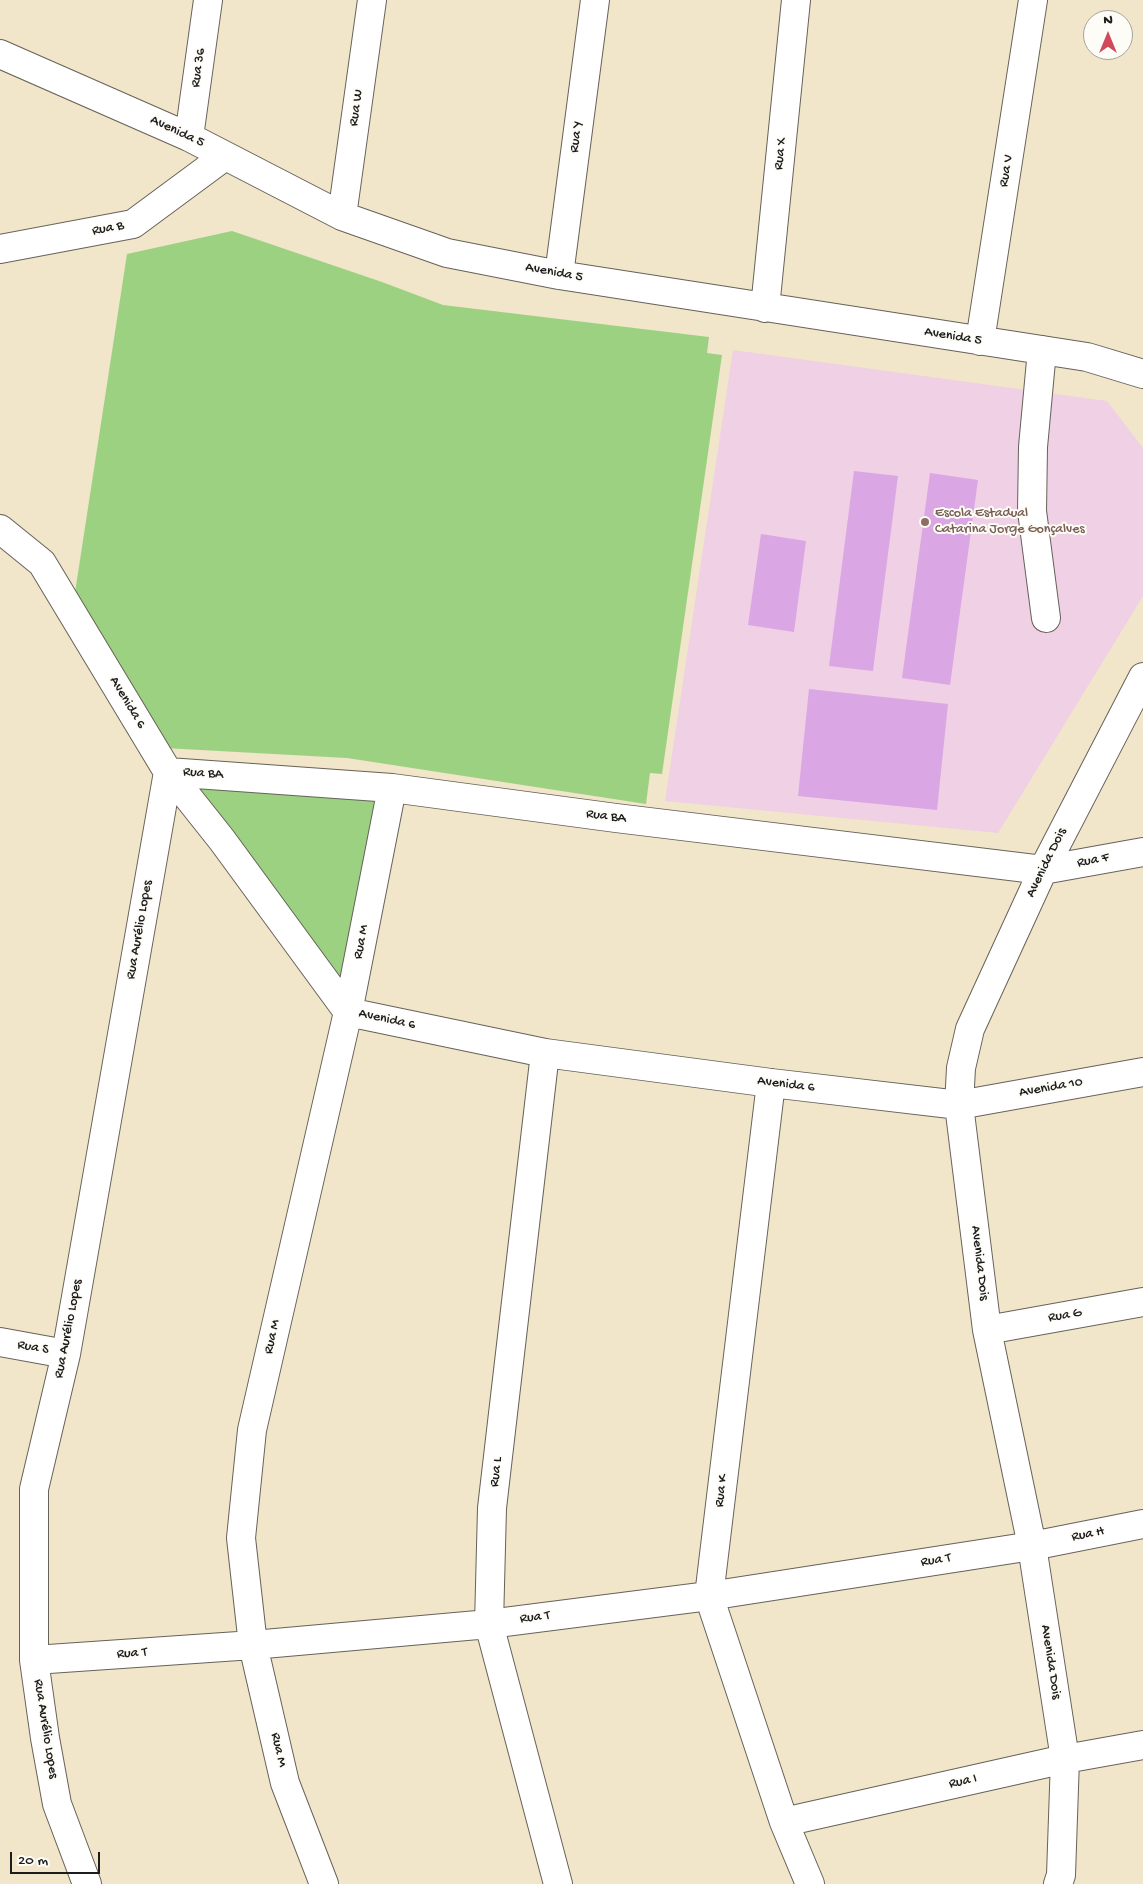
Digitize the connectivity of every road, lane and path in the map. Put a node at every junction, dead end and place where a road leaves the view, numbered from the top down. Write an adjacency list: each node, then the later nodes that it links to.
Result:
1 (208, 0): 7 (street, Rua 36)
2 (372, 0): 9 (street, Rua W)
3 (595, 0): 11 (street, Rua Y)
4 (796, 0): 12 (street, Rua X)
5 (1033, 0): 13 (street, Rua V)
6 (0, 54): 7 (street, Avenida 5)
7 (189, 137): 8 (street, Avenida 5)
8 (225, 156): 9 (street, Avenida 5); 10 (street, Rua B)
9 (342, 216): 11 (street, Avenida 5)
10 (0, 249)
11 (559, 275): 12 (street, Avenida 5)
12 (766, 308): 13 (street, Avenida 5)
13 (980, 342): 14 (street, Avenida 5)
14 (1042, 350): 15 (street, Avenida 5); 17 (street)
15 (1143, 374)
16 (0, 529): 19 (street, Avenida 6)
17 (1046, 618)
18 (1143, 677): 22 (street, Avenida Dois)
19 (168, 772): 20 (street, Rua BA); 23 (street, Avenida 6); 31 (street, Rua Aurélio Lopes)
20 (392, 788): 22 (street, Rua BA); 23 (street, Rua M)
21 (1143, 852): 22 (street, Rua F)
22 (1043, 870): 27 (street, Avenida Dois)
23 (348, 1012): 24 (street, Avenida 6); 36 (street, Rua M)
24 (545, 1053): 26 (street, Avenida 6); 35 (street, Rua L)
25 (1143, 1072): 27 (street, Avenida 10)
26 (771, 1083): 27 (street, Avenida 6); 34 (street, Rua K)
27 (958, 1105): 29 (street, Avenida Dois)
28 (1143, 1302): 29 (street, Rua G)
29 (987, 1330): 33 (street, Avenida Dois)
30 (0, 1342): 31 (street, Rua S)
31 (66, 1354): 37 (street, Rua Aurélio Lopes)
32 (1143, 1524): 33 (street, Rua H)
33 (1032, 1546): 34 (street, Rua T); 39 (street, Avenida Dois)
34 (710, 1596): 35 (street, Rua T); 40 (street, Rua K)
35 (489, 1624): 36 (street, Rua T); 43 (street, Rua L)
36 (253, 1645): 37 (street, Rua T); 42 (street, Rua M)
37 (34, 1660): 41 (street, Rua Aurélio Lopes)
38 (1143, 1745): 39 (street, Rua I)
39 (1065, 1759): 40 (street, Rua I); 45 (street, Avenida Dois)
40 (784, 1822): 44 (street, Rua K)
41 (87, 1884)
42 (324, 1884)
43 (558, 1884)
44 (810, 1884)
45 (1058, 1884)

